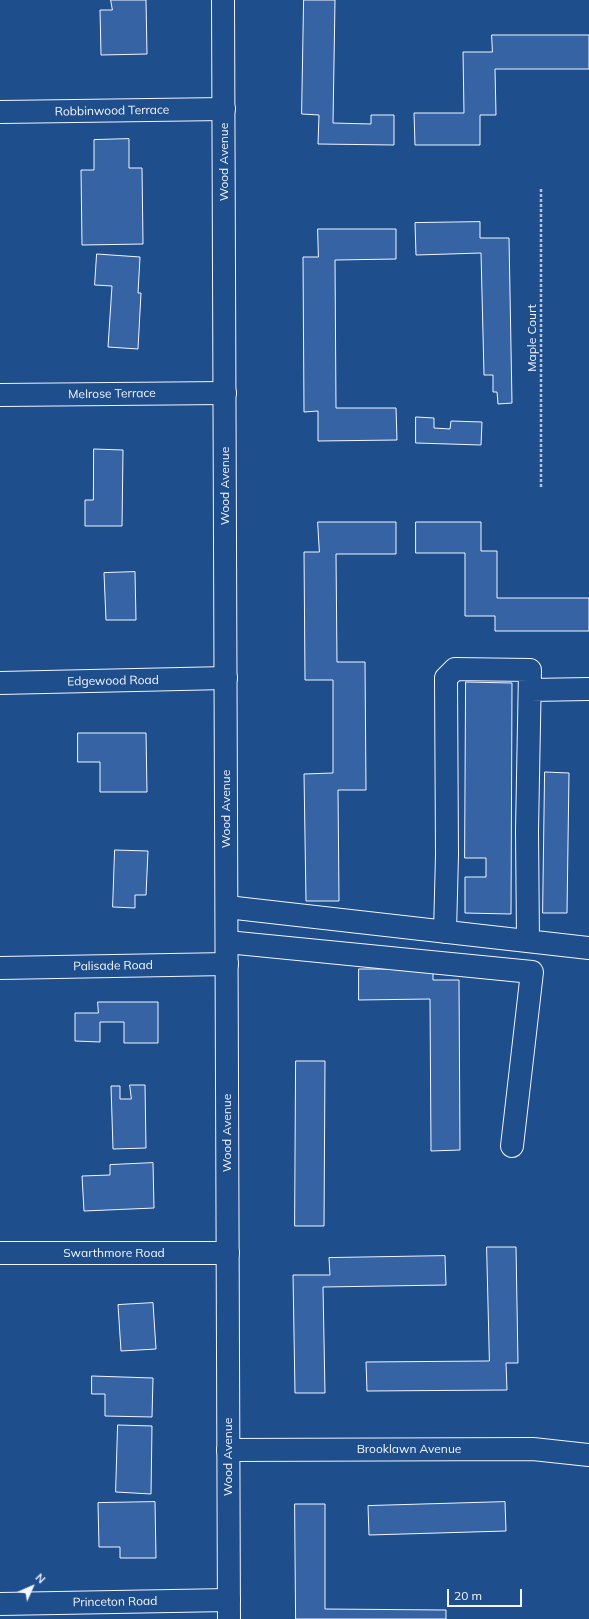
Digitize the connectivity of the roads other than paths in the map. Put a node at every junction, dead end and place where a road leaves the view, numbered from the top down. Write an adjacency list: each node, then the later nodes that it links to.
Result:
1 (224, 0): 2 (street, Wood Avenue)
2 (224, 109): 3 (street, Robbinwood Terrace); 4 (street, Wood Avenue)
3 (0, 112)
4 (225, 393): 5 (street, Melrose Terrace); 6 (street, Wood Avenue)
5 (0, 395)
6 (226, 678): 7 (street, Edgewood Road); 10 (street, Wood Avenue)
7 (0, 683)
8 (589, 689): 9 (street)
9 (530, 690): 11 (street); 12 (street)
10 (227, 907): 11 (street); 13 (street, Wood Avenue)
11 (444, 932): 12 (street)
12 (528, 941): 14 (street)
13 (227, 942): 15 (street, Wood Avenue); 17 (street)
14 (589, 948)
15 (227, 964): 16 (street, Palisade Road); 19 (street, Wood Avenue)
16 (0, 968)
17 (512, 1146)
18 (0, 1253): 19 (street, Swarthmore Road)
19 (228, 1253): 20 (street, Wood Avenue)
20 (228, 1450): 21 (street, Brooklawn Avenue); 23 (street, Wood Avenue)
21 (589, 1455)
22 (0, 1604): 23 (street, Princeton Road)
23 (229, 1610)

